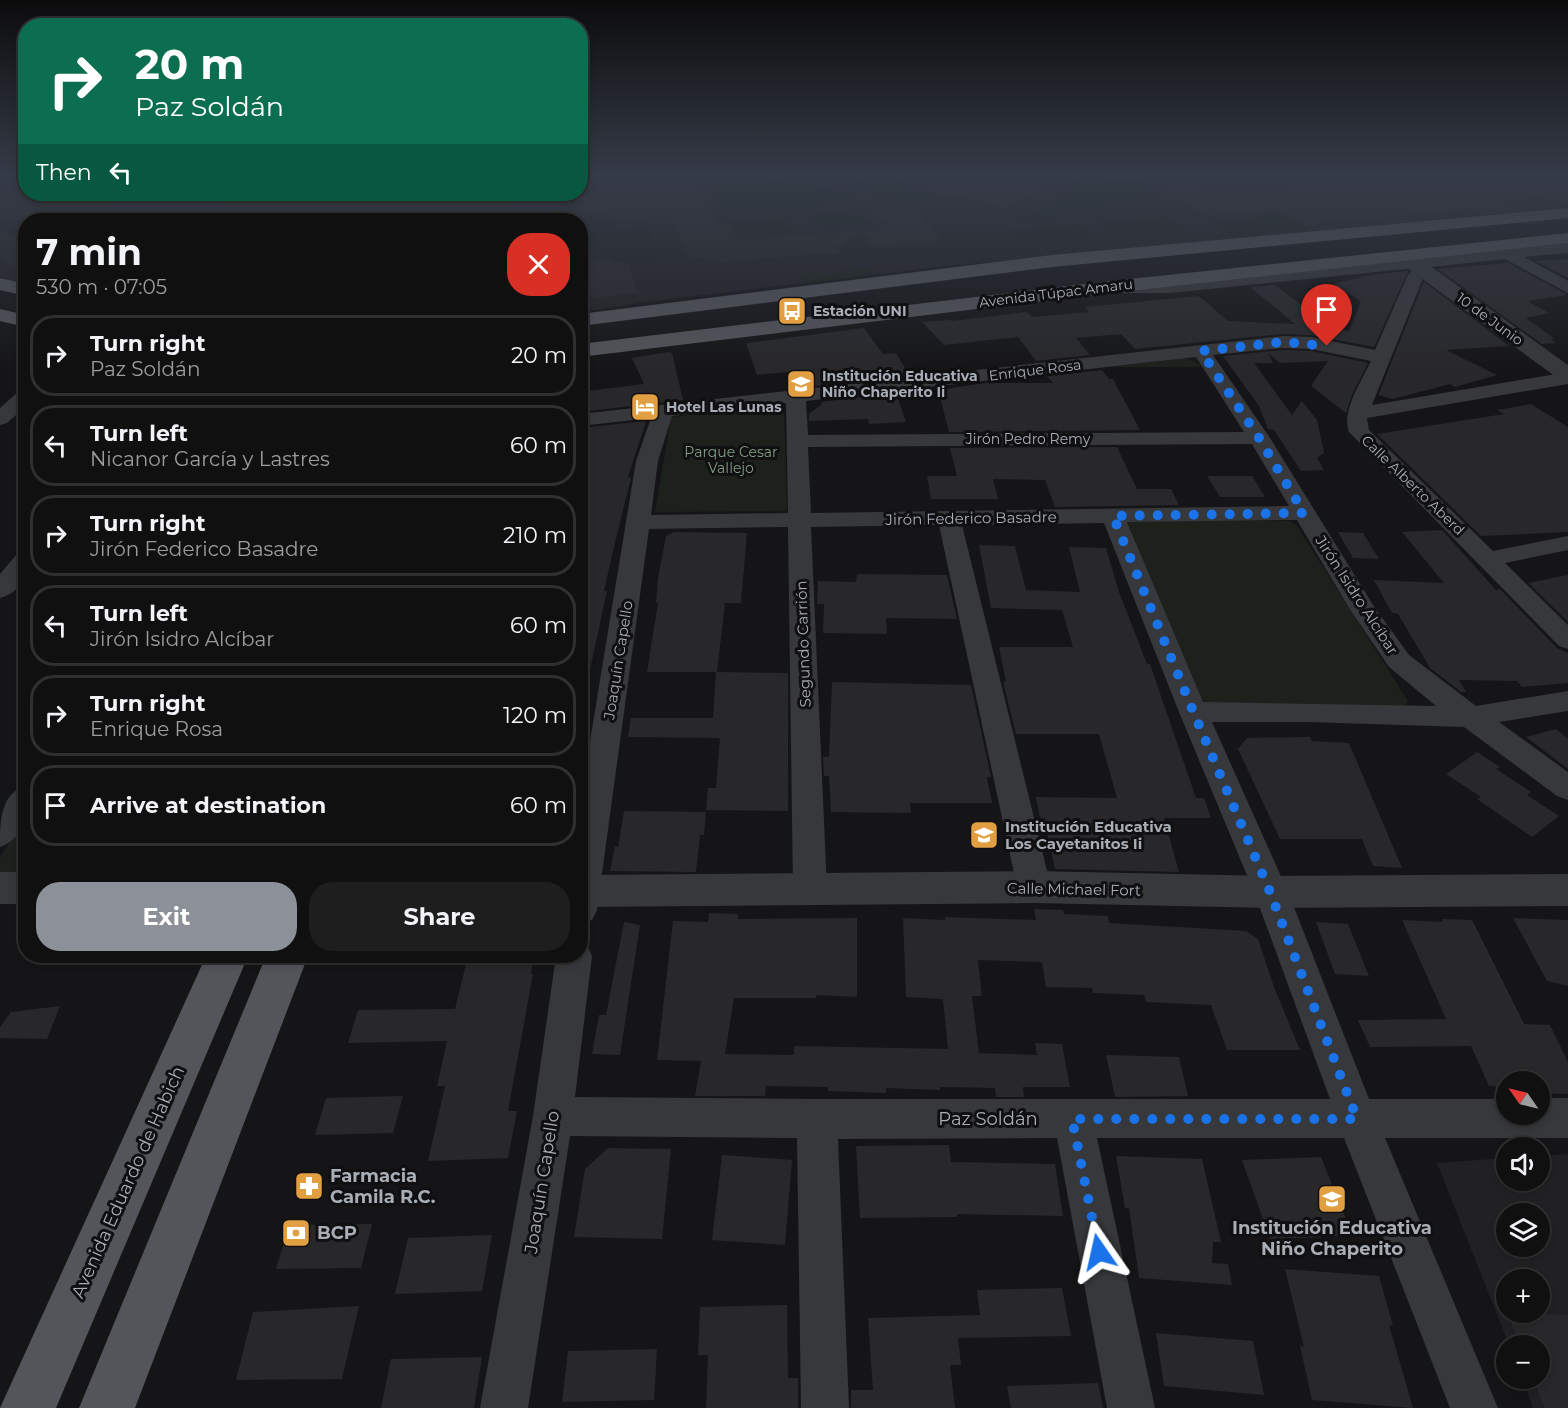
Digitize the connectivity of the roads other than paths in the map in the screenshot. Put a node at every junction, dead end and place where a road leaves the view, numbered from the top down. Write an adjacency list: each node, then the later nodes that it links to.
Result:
1 (1270, 241): 12 (main road, Avenida Túpac Amaru)
2 (1543, 241): 8 (main road, Avenida Túpac Amaru)
3 (1568, 249): 4 (street)
4 (1507, 254): 5 (street); 9 (street)
5 (1418, 266): 8 (street); 15 (street, Calle Alberto Aberd); 18 (street, 10 de Junio)
6 (0, 284): 7 (main road)
7 (18, 288)
8 (1101, 288): 13 (main road, Avenida Túpac Amaru)
9 (1568, 288)
10 (0, 315): 11 (main road)
11 (18, 319)
12 (588, 319)
13 (588, 350)
14 (1201, 351): 15 (street, Enrique Rosa); 16 (street, Enrique Rosa); 17 (street, Jirón Isidro Alcíbar)
15 (1381, 357): 22 (street, Calle Alberto Aberd)
16 (1086, 365): 17 (street); 19 (street, Enrique Rosa)
17 (1216, 371): 25 (street, Jirón Isidro Alcíbar)
18 (1568, 376): 22 (street)
19 (796, 397): 21 (street, Enrique Rosa); 26 (street, Segundo Carrión)
20 (18, 402): 23 (street)
21 (663, 412): 24 (street, Enrique Rosa); 31 (street, Joaquín Capello)
22 (1358, 413): 33 (street, Calle Alberto Aberd)
23 (0, 419)
24 (588, 419)
25 (1259, 438): 26 (street, Jirón Pedro Remy); 27 (street, Jirón Isidro Alcíbar)
26 (798, 441): 29 (street, Segundo Carrión)
27 (1304, 513): 28 (street, Jirón Federico Basadre); 39 (street, Jirón Isidro Alcíbar)
28 (1113, 516): 30 (street, Jirón Federico Basadre); 38 (street)
29 (798, 519): 30 (street, Jirón Federico Basadre); 31 (street, Jirón Federico Basadre); 47 (street, Segundo Carrión)
30 (949, 519): 44 (street)
31 (638, 522): 43 (street, Joaquín Capello)
32 (1568, 543): 33 (street)
33 (1489, 559): 36 (street, Calle Alberto Aberd)
34 (18, 569): 35 (street)
35 (0, 590)
36 (1568, 640)
37 (1568, 701): 39 (street)
38 (1193, 711): 39 (street); 49 (street)
39 (1469, 717): 40 (street, Jirón Isidro Alcíbar)
40 (1568, 788)
41 (18, 808): 42 (street)
42 (0, 834)
43 (588, 852)
44 (1034, 887): 47 (street, Calle Michael Fort); 49 (street, Calle Michael Fort)
45 (0, 888): 46 (street)
46 (18, 888)
47 (810, 890): 50 (street, Calle Michael Fort)
48 (1568, 890): 49 (street, Calle Michael Fort)
49 (1270, 892): 58 (street)
50 (588, 898)
51 (224, 963): 59 (main road, Avenida Eduardo de Habich)
52 (284, 963): 60 (main road)
53 (573, 963): 54 (street, Joaquín Capello)
54 (553, 1116): 56 (street, Paz Soldán); 61 (street, Joaquín Capello)
55 (1568, 1118): 58 (street, Paz Soldán)
56 (817, 1119): 57 (street, Paz Soldán); 62 (street)
57 (1072, 1119): 58 (street, Paz Soldán); 63 (street)
58 (1357, 1119): 64 (street)
59 (28, 1408)
60 (107, 1408)
61 (504, 1408)
62 (825, 1408)
63 (1131, 1408)
64 (1474, 1408)

